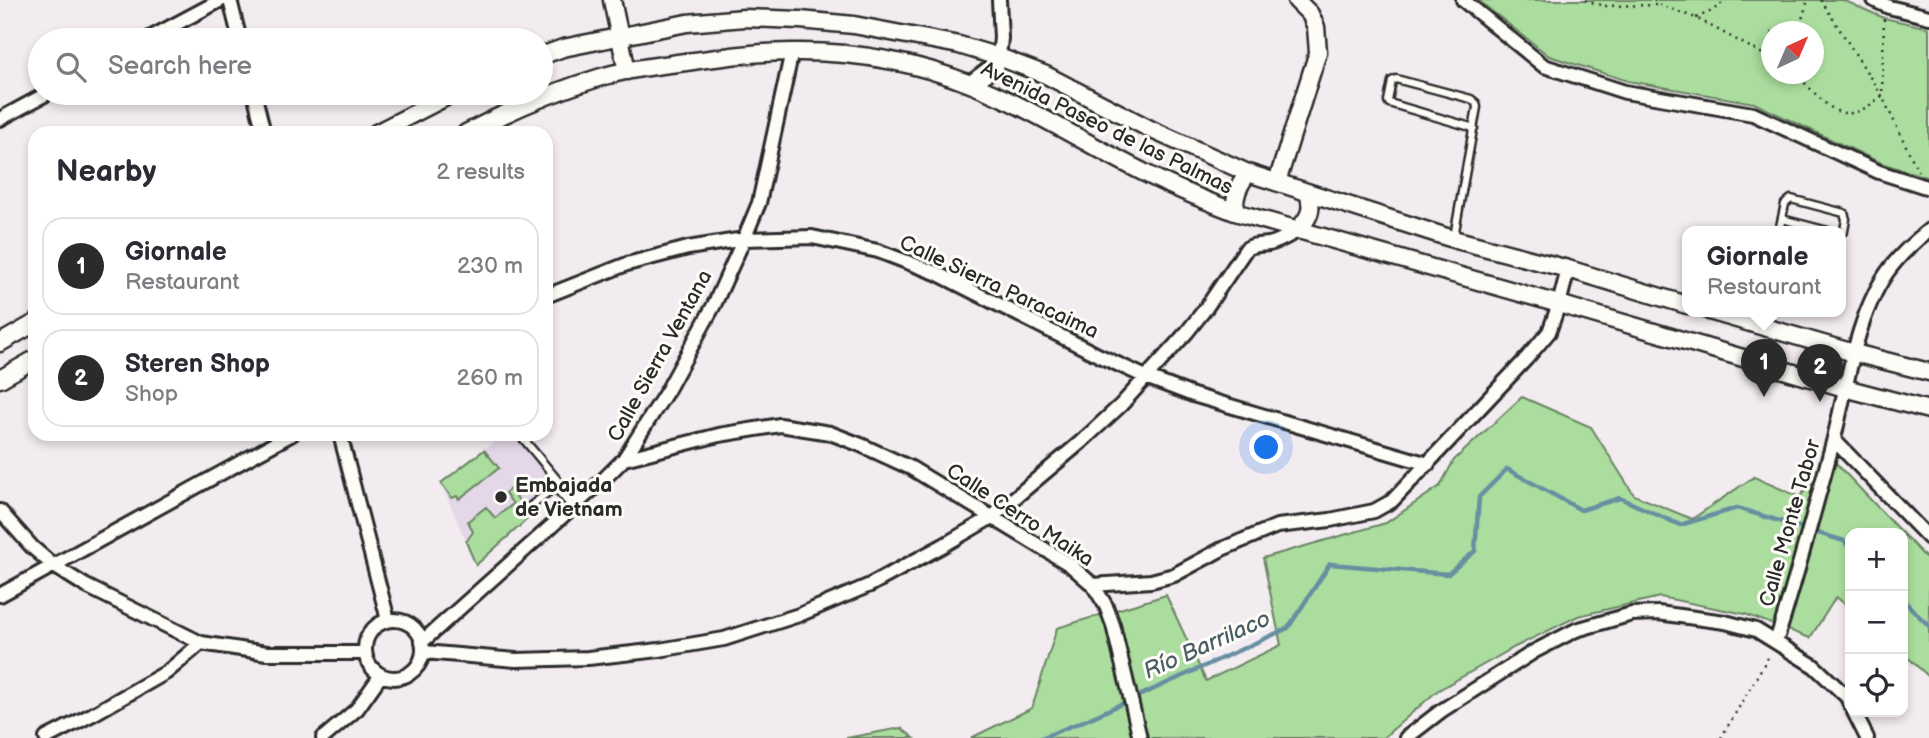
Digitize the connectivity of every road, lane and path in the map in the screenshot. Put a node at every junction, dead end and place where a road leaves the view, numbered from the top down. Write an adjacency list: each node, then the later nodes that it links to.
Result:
1 (221, 0): 18 (street)
2 (230, 0): 19 (street)
3 (612, 0): 20 (main road)
4 (999, 0): 24 (street)
5 (1296, 0): 40 (main road)
6 (1463, 0): 41 (street)
7 (1585, 0): 14 (path)
8 (1654, 0): 14 (path)
9 (1726, 0): 16 (path)
10 (1808, 0): 17 (path)
11 (1821, 0): 29 (path)
12 (1874, 0): 13 (street)
13 (1891, 3): 15 (street); 29 (path)
14 (1660, 5): 16 (path)
15 (1929, 17)
16 (1696, 18): 23 (path)
17 (1802, 21)
18 (168, 28)
19 (237, 28)
20 (620, 37): 22 (main road, Avenida Paseo de las Palmas); 24 (main road, Avenida Paseo de las Palmas); 25 (main road)
21 (792, 51): 25 (main road, Avenida Paseo de las Palmas); 26 (main road, Avenida Paseo de las Palmas); 50 (street, Calle Sierra Ventana)
22 (553, 52)
23 (1761, 53)
24 (999, 57): 26 (main road); 39 (main road, Avenida Paseo de las Palmas)
25 (627, 71): 28 (main road, Avenida Paseo de las Palmas)
26 (971, 84): 43 (main road, Avenida Paseo de las Palmas)
27 (1808, 84): 29 (path)
28 (553, 93)
29 (1882, 96): 41 (path)
30 (28, 103): 34 (street)
31 (257, 105): 35 (street)
32 (431, 105): 36 (main road)
33 (525, 105): 37 (main road, Avenida Paseo de las Palmas)
34 (0, 118)
35 (262, 126)
36 (390, 126)
37 (481, 126)
38 (1474, 128): 38 (lane); 51 (lane)
39 (1248, 173): 40 (main road, Avenida Paseo de las Palmas); 43 (main road)
40 (1277, 183): 42 (main road, Avenida Paseo de las Palmas)
41 (1927, 188)
42 (1308, 193): 49 (main road); 51 (main road, Avenida Paseo de las Palmas)
43 (1235, 212): 49 (main road, Avenida Paseo de las Palmas)
44 (1782, 219): 45 (lane); 46 (lane); 47 (lane)
45 (1780, 226)
46 (1809, 226)
47 (1845, 226)
48 (1929, 230): 59 (street, Calle Monte Tabor)
49 (1297, 231): 55 (main road, Avenida Paseo de las Palmas); 62 (street)
50 (744, 239): 53 (street, Calle Sierra Paracaima); 62 (street, Calle Sierra Paracaima); 70 (street, Calle Sierra Ventana)
51 (1453, 239): 52 (main road, Avenida Paseo de las Palmas)
52 (1568, 269): 54 (main road, Avenida Paseo de las Palmas); 55 (street, Calle Cerro Maika)
53 (553, 293)
54 (1682, 303)
55 (1559, 304): 64 (main road, Avenida Paseo de las Palmas); 71 (street, Calle Cerro Maika)
56 (1759, 319): 59 (main road)
57 (28, 327): 58 (main road)
58 (0, 343)
59 (1854, 353): 61 (main road); 64 (street, Calle Monte Tabor)
60 (28, 363): 63 (main road)
61 (1929, 372)
62 (1147, 378): 71 (street, Calle Sierra Paracaima); 76 (street)
63 (0, 379)
64 (1845, 388): 65 (main road, Avenida Paseo de las Palmas); 66 (street, Calle Monte Tabor)
65 (1929, 410)
66 (1834, 440): 77 (street); 82 (street, Calle Monte Tabor)
67 (279, 441): 78 (street)
68 (342, 441): 81 (street)
69 (524, 441): 72 (lane)
70 (624, 459): 74 (street, Calle Sierra Ventana); 76 (street, Calle Cerro Maika)
71 (1428, 464): 79 (street, Calle Cerro Maika)
72 (555, 487): 73 (lane); 74 (lane)
73 (528, 508)
74 (572, 508): 84 (street, Calle Sierra Ventana)
75 (0, 511): 78 (street)
76 (992, 517): 79 (street, Calle Cerro Maika); 84 (street)
77 (1929, 538)
78 (54, 566): 80 (street); 83 (street)
79 (1093, 585): 91 (street)
80 (0, 595)
81 (388, 620): 84 (street); 85 (street)
82 (1776, 642): 87 (street); 92 (street); 93 (path)
83 (201, 643): 85 (street); 89 (street)
84 (423, 647): 86 (street)
85 (365, 653): 86 (street)
86 (380, 675): 90 (street)
87 (1845, 696)
88 (1856, 717): 94 (street)
89 (46, 738)
90 (323, 738)
91 (1140, 738)
92 (1406, 738)
93 (1721, 738)
94 (1867, 738)

